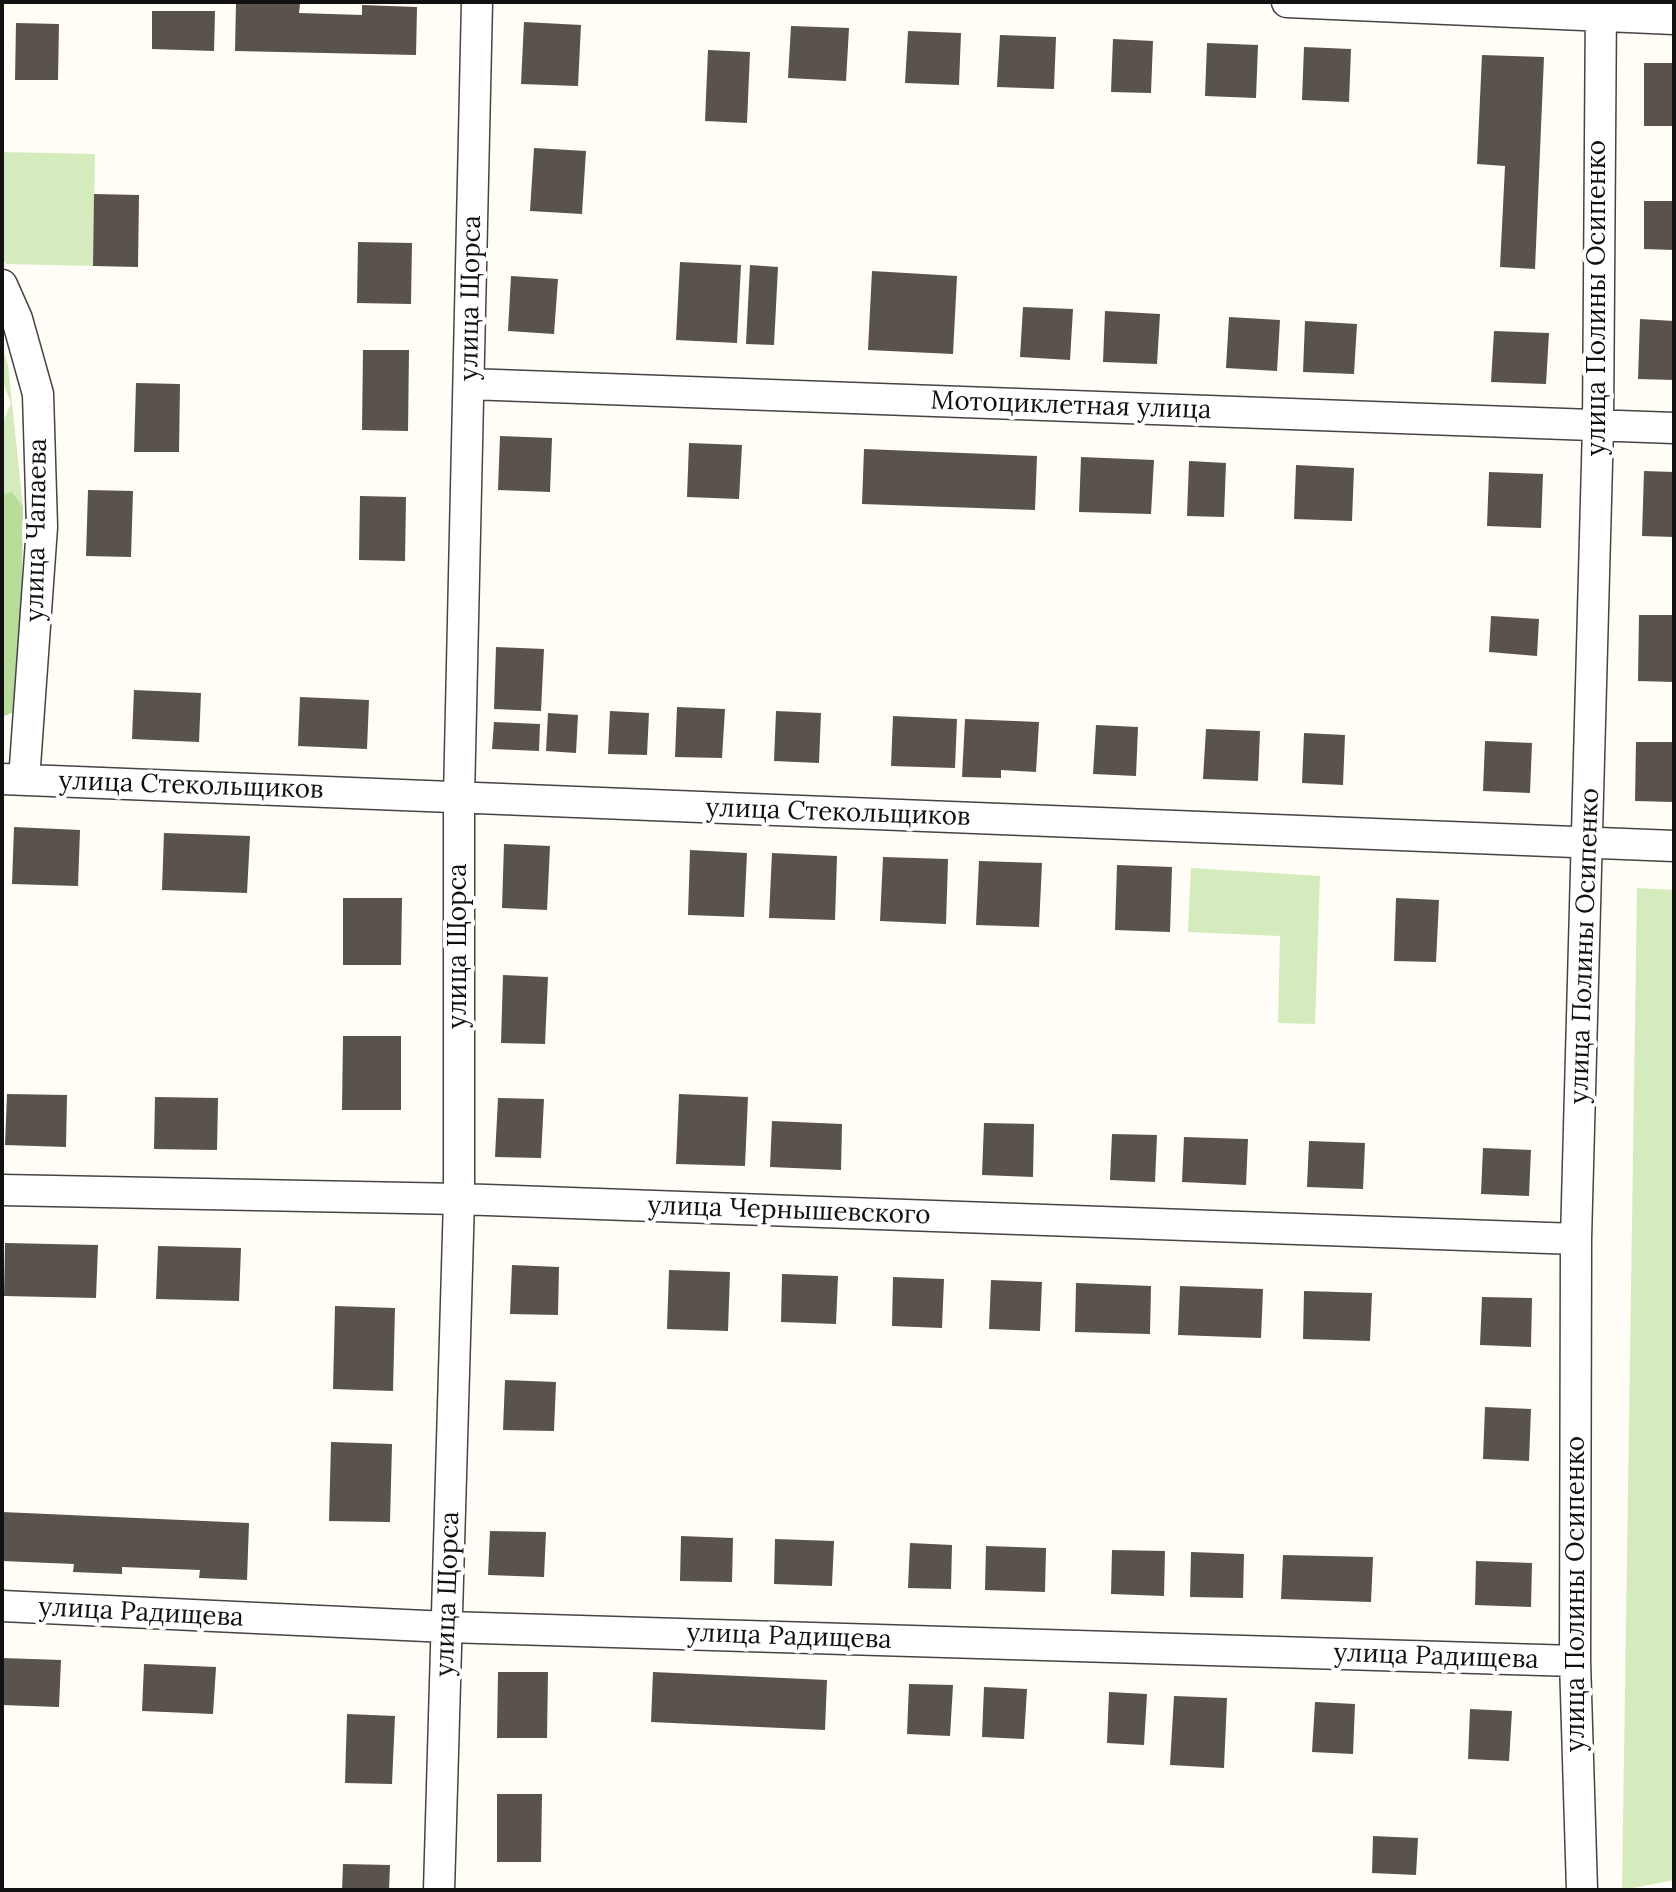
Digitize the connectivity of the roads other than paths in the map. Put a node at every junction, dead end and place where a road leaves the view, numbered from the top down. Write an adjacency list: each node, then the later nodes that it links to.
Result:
1 (477, 2): 6 (street, улица Щорса)
2 (1287, 2): 3 (street)
3 (1601, 10): 4 (street); 7 (street, улица Полины Осипенко)
4 (1674, 19)
5 (2, 285): 9 (street, улица Чапаева)
6 (469, 384): 7 (street, Мотоциклетная улица); 10 (street, улица Щорса)
7 (1598, 426): 8 (street, Мотоциклетная улица); 11 (street, улица Полины Осипенко)
8 (1674, 428)
9 (13, 779): 10 (street, улица Стекольщиков)
10 (459, 797): 11 (street, улица Стекольщиков); 14 (street, улица Щорса)
11 (1588, 845): 12 (street, улица Стекольщиков); 15 (street, улица Полины Осипенко)
12 (1674, 846)
13 (2, 1190): 14 (street, улица Чернышевского)
14 (459, 1199): 15 (street, улица Чернышевского); 17 (street, улица Щорса)
15 (1576, 1239): 18 (street, улица Полины Осипенко)
16 (2, 1606): 17 (street, улица Радищева)
17 (447, 1627): 18 (street, улица Радищева); 19 (street, улица Щорса)
18 (1575, 1661): 20 (street, улица Полины Осипенко)
19 (439, 1890)
20 (1582, 1890)

